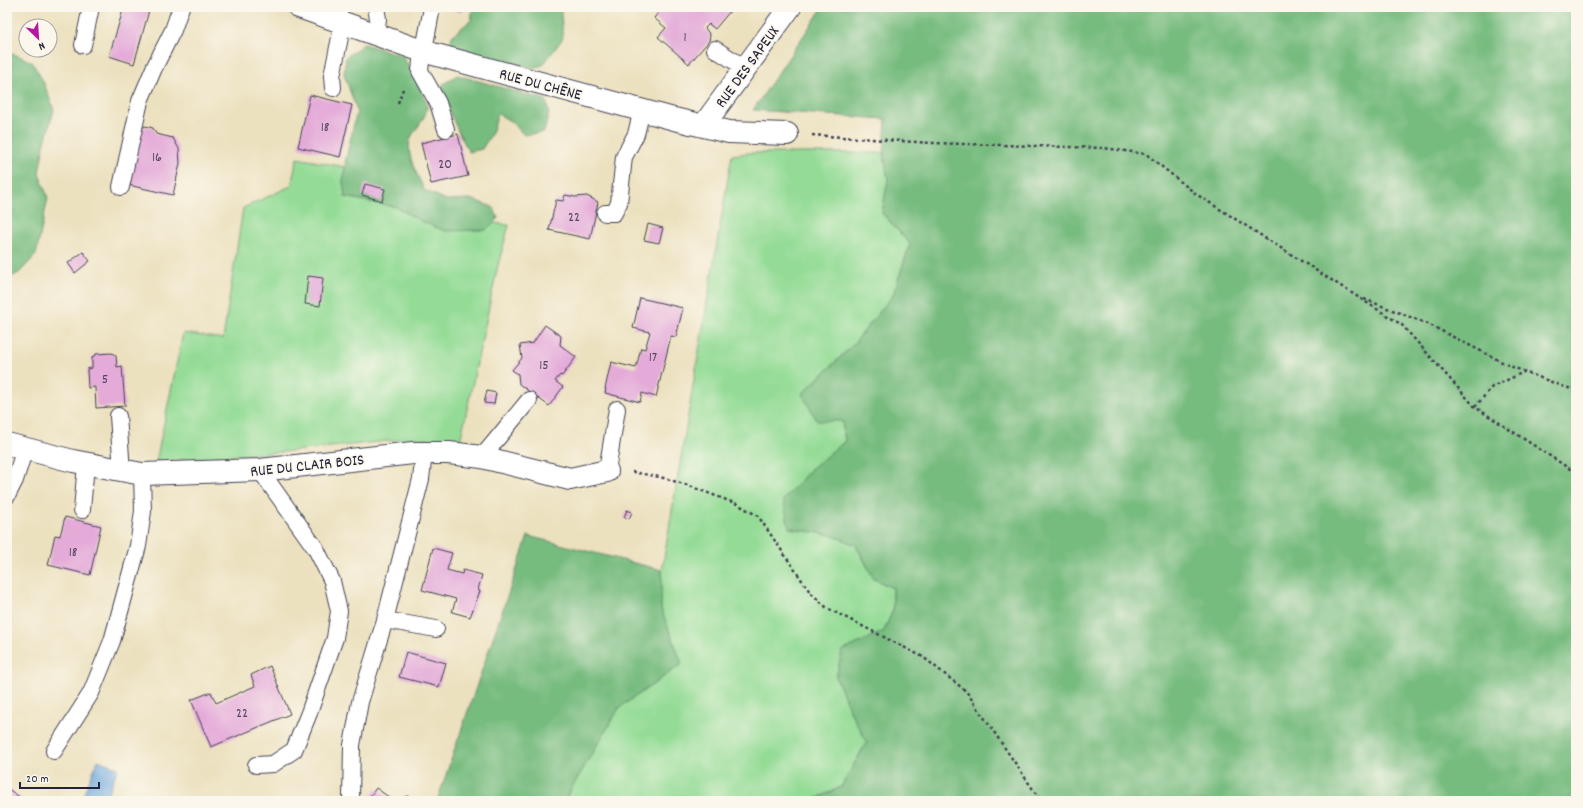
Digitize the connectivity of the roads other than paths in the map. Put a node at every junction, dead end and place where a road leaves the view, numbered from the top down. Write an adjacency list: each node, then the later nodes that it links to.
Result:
1 (91, 7): 9 (lane)
2 (181, 7): 18 (lane)
3 (299, 7): 7 (street, RUE DU CHÊNE)
4 (376, 7): 8 (lane)
5 (790, 7): 12 (street, RUE DES SAPEUX)
6 (431, 13): 11 (lane)
7 (342, 23): 8 (street, RUE DU CHÊNE); 13 (lane)
8 (376, 35): 11 (street, RUE DU CHÊNE)
9 (83, 45)
10 (715, 49): 12 (lane)
11 (422, 51): 14 (street, RUE DU CHÊNE); 16 (lane)
12 (745, 68): 15 (street, RUE DES SAPEUX)
13 (333, 88)
14 (642, 110): 15 (street, RUE DU CHÊNE); 19 (lane)
15 (703, 126): 17 (street, RUE DU CHÊNE)
16 (446, 129)
17 (787, 134)
18 (121, 187)
19 (606, 213)
20 (529, 400): 25 (lane)
21 (617, 409): 28 (lane)
22 (118, 416): 29 (lane)
23 (16, 446): 26 (street, RUE DU CLAIR BOIS); 30 (lane)
24 (424, 454): 25 (street, RUE DU CLAIR BOIS); 27 (street, RUE DU CLAIR BOIS); 32 (lane)
25 (482, 457): 28 (street, RUE DU CLAIR BOIS)
26 (86, 464): 29 (street, RUE DU CLAIR BOIS); 31 (lane)
27 (260, 470): 29 (street, RUE DU CLAIR BOIS); 35 (lane)
28 (607, 471)
29 (132, 473): 34 (lane)
30 (7, 496)
31 (82, 510)
32 (385, 620): 33 (lane); 36 (lane)
33 (436, 629)
34 (54, 752)
35 (256, 765)
36 (351, 800)

